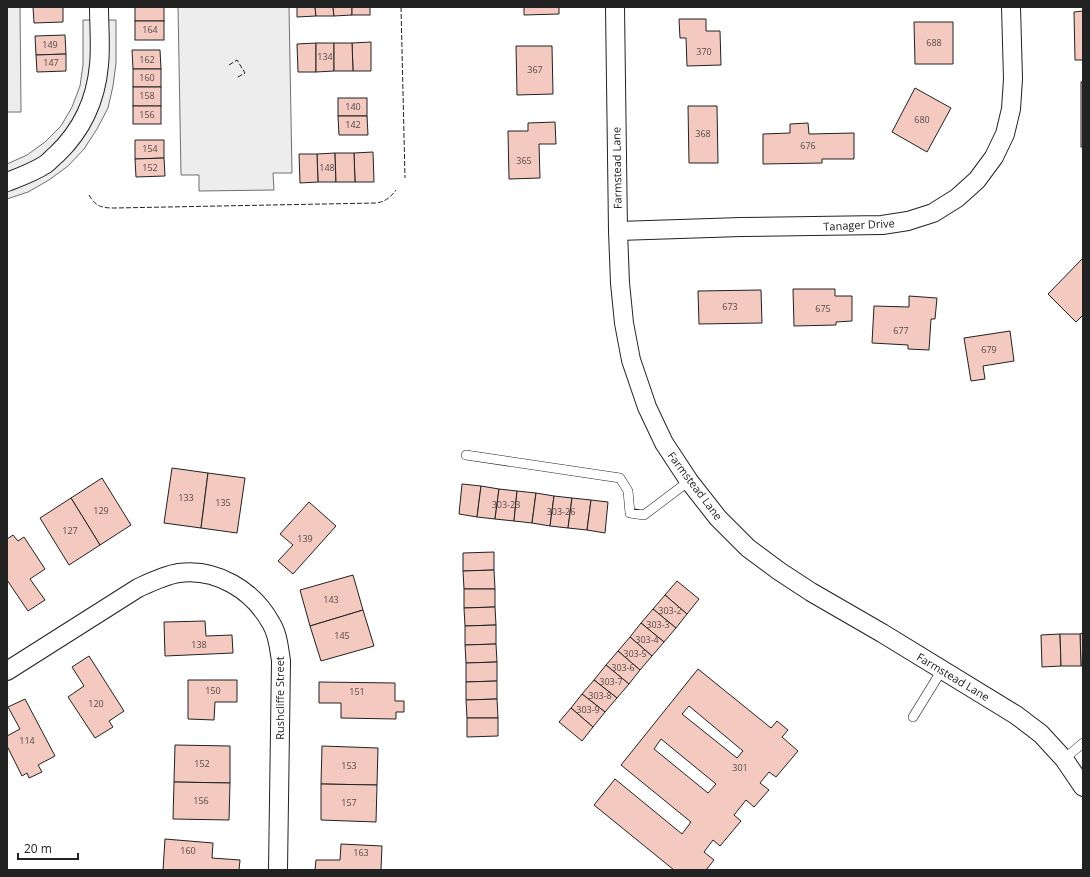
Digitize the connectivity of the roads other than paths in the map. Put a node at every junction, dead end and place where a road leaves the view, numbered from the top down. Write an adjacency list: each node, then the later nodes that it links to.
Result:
1 (99, 7): 4 (street)
2 (615, 7): 5 (street, Farmstead Lane)
3 (1011, 7): 5 (street, Tanager Drive)
4 (7, 182)
5 (618, 231): 7 (street, Farmstead Lane)
6 (466, 455): 7 (lane)
7 (689, 481): 8 (street, Farmstead Lane)
8 (942, 670): 10 (lane); 12 (street, Farmstead Lane)
9 (7, 671): 14 (street, Rushcliffe Street)
10 (913, 717)
11 (1083, 743): 12 (lane)
12 (1064, 759): 13 (street, Farmstead Lane)
13 (1083, 787)
14 (278, 870)

